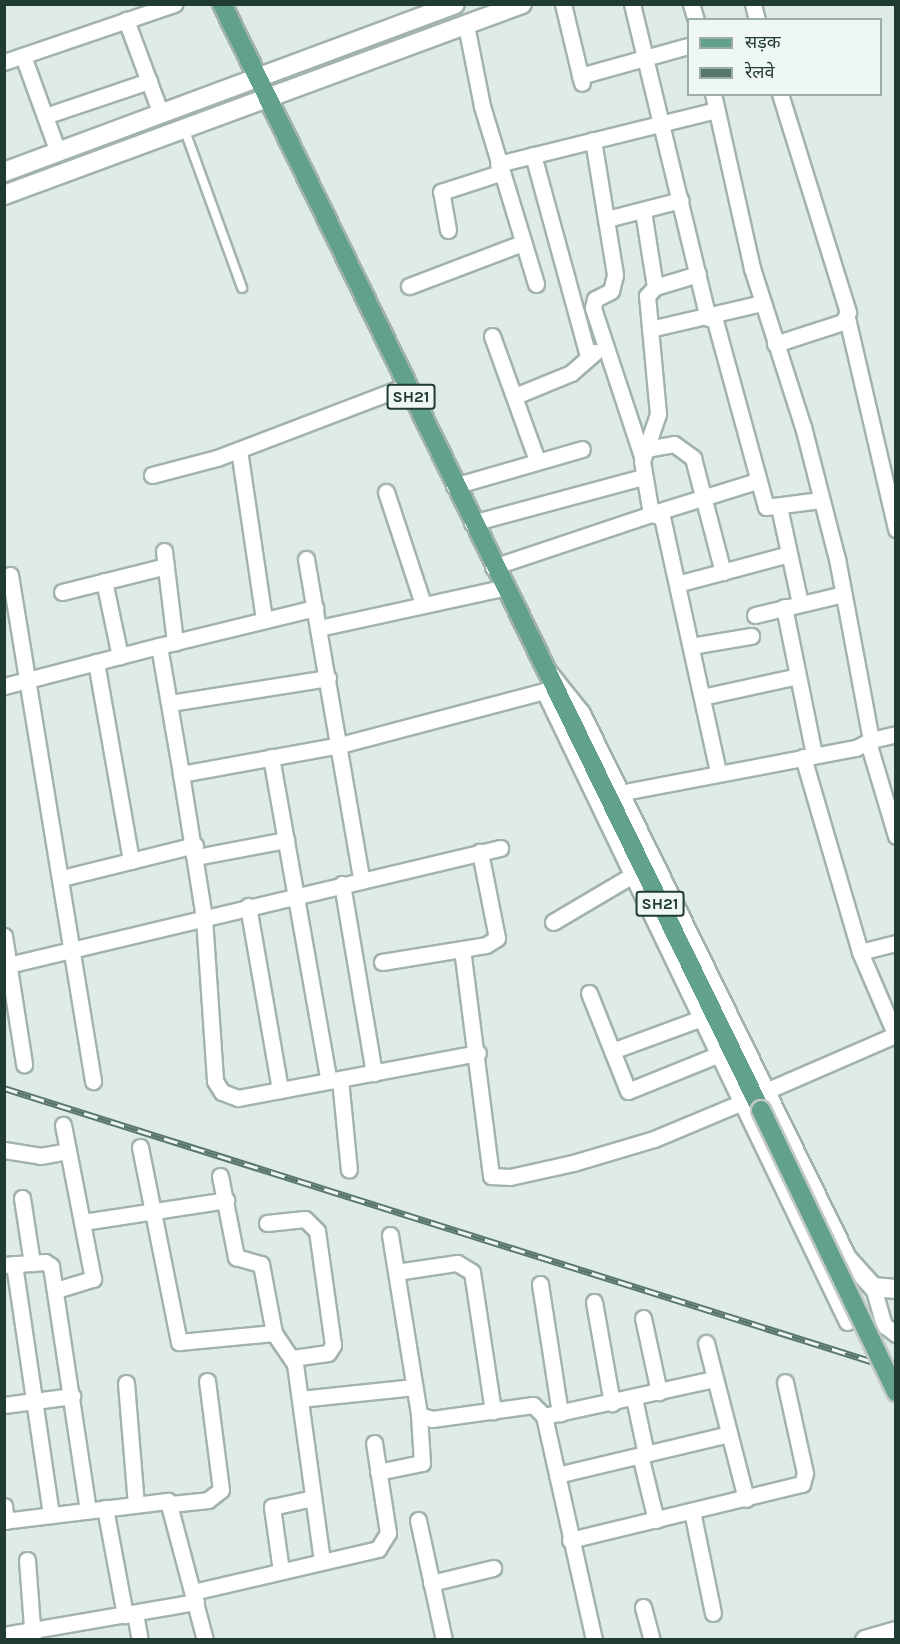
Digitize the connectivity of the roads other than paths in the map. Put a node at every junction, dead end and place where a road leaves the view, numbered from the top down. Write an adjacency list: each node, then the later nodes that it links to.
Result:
1 (174, 4): 8 (street)
2 (222, 4): 15 (main road, SH21)
3 (455, 4): 7 (street)
4 (522, 4): 9 (street)
5 (563, 4): 12 (street)
6 (632, 4): 12 (street)
7 (428, 9): 15 (street)
8 (126, 20): 11 (street); 14 (street)
9 (466, 25): 15 (street); 26 (street)
10 (687, 46): 12 (street)
11 (23, 56): 13 (street); 20 (street)
12 (646, 57): 21 (street)
13 (6, 59)
14 (149, 81): 19 (street); 20 (street)
15 (261, 87): 19 (street); 22 (street); 47 (main road, SH21)
16 (714, 96): 18 (street)
17 (781, 96): 41 (street)
18 (717, 110): 21 (street); 39 (street)
19 (161, 114): 24 (street)
20 (45, 116): 24 (street)
21 (663, 123): 23 (street); 29 (street)
22 (185, 131): 28 (street); 38 (lane)
23 (593, 140): 25 (street); 31 (street)
24 (58, 152): 27 (street)
25 (533, 155): 26 (street); 46 (street)
26 (499, 169): 32 (street); 33 (street)
27 (4, 172)
28 (4, 195)
29 (681, 200): 30 (street); 34 (street)
30 (643, 211): 31 (street); 37 (street)
31 (607, 219): 45 (street)
32 (448, 230)
33 (522, 243): 35 (street); 36 (street)
34 (698, 274): 37 (street); 40 (street)
35 (536, 284)
36 (409, 286)
37 (655, 287): 42 (street)
38 (242, 288)
39 (762, 303): 40 (street); 44 (street)
40 (711, 317): 42 (street); 55 (street)
41 (847, 318): 44 (street); 63 (street)
42 (650, 329): 51 (street)
43 (492, 336): 48 (street)
44 (775, 344): 59 (street)
45 (606, 346): 46 (street); 51 (street)
46 (588, 356): 48 (street)
47 (406, 386): 50 (street); 56 (main road, SH21)
48 (515, 396): 52 (street)
49 (582, 449): 52 (street)
50 (239, 450): 53 (street); 79 (street)
51 (644, 453): 54 (street); 58 (street)
52 (537, 460): 56 (street)
53 (152, 475)
54 (643, 477): 61 (street); 62 (street)
55 (757, 480): 58 (street); 60 (street)
56 (454, 486): 62 (main road, SH21)
57 (386, 492): 75 (street)
58 (704, 496): 61 (street); 67 (street)
59 (822, 500): 60 (street); 73 (street)
60 (779, 507): 64 (street)
61 (654, 513): 66 (street); 70 (street)
62 (472, 523): 66 (main road, SH21)
63 (896, 529)
64 (789, 554): 67 (street); 74 (street)
65 (306, 559): 77 (street)
66 (493, 567): 71 (main road, SH21)
67 (723, 572): 70 (street)
68 (10, 574): 90 (street)
69 (104, 581): 72 (street); 82 (street); 85 (street)
70 (677, 584): 84 (street)
71 (503, 588): 75 (street); 87 (main road, SH21)
72 (62, 592)
73 (844, 594): 74 (street); 96 (street)
74 (800, 603): 76 (street)
75 (423, 604): 80 (street)
76 (784, 607): 78 (street); 88 (street)
77 (315, 608): 79 (street); 80 (street)
78 (754, 615)
79 (264, 620): 82 (street)
80 (319, 628): 89 (street)
81 (751, 636): 84 (street)
82 (174, 642): 83 (street)
83 (159, 646): 85 (street); 94 (street)
84 (691, 646): 93 (street)
85 (120, 656): 86 (street)
86 (96, 662): 90 (street); 108 (street)
87 (545, 671): 92 (main road, SH21); 102 (street)
88 (798, 676): 93 (street); 98 (street)
89 (328, 678): 94 (street); 97 (street)
90 (27, 680): 91 (street); 110 (street)
91 (4, 686)
92 (553, 692): 97 (street); 109 (street); 169 (main road, SH21, bridge)
93 (702, 697): 100 (street)
94 (170, 703): 101 (street)
95 (896, 734): 96 (street)
96 (869, 741): 98 (street); 103 (street)
97 (340, 745): 99 (street); 111 (street)
98 (808, 755): 100 (street); 121 (street)
99 (271, 757): 101 (street); 104 (street)
100 (718, 772): 102 (street)
101 (181, 774): 106 (street)
102 (619, 793): 135 (street)
103 (896, 836)
104 (286, 840): 106 (street); 113 (street)
105 (500, 848): 107 (street)
106 (196, 851): 108 (street); 115 (street)
107 (480, 852): 111 (street); 119 (street)
108 (130, 861): 110 (street)
109 (629, 877): 116 (street); 125 (street)
110 (62, 878): 120 (street)
111 (361, 879): 112 (street)
112 (342, 884): 113 (street); 131 (street)
113 (296, 894): 114 (street); 132 (street)
114 (248, 906): 115 (street); 134 (street)
115 (204, 918): 120 (street); 134 (street)
116 (553, 922)
117 (4, 936): 123 (street)
118 (896, 943): 121 (street)
119 (462, 949): 122 (street); 128 (street)
120 (74, 950): 123 (street); 133 (street)
121 (861, 952): 126 (street)
122 (382, 962)
123 (7, 966): 130 (street)
124 (589, 993): 127 (street)
125 (699, 1019): 127 (street); 129 (street)
126 (895, 1035): 135 (street)
127 (612, 1051): 129 (street)
128 (478, 1053): 131 (street); 136 (street)
129 (717, 1056): 136 (street)
130 (24, 1064)
131 (374, 1073): 132 (street)
132 (334, 1080): 134 (street); 141 (street)
133 (93, 1081)
134 (280, 1090)
135 (766, 1091): 153 (street)
136 (741, 1103): 158 (street)
137 (63, 1125): 140 (street)
138 (140, 1147): 145 (street)
139 (4, 1150): 140 (street)
140 (68, 1150): 146 (street)
141 (349, 1170)
142 (220, 1176): 144 (street)
143 (22, 1198): 149 (street)
144 (226, 1200): 145 (street); 159 (street)
145 (155, 1211): 146 (street); 159 (street)
146 (82, 1222): 155 (street)
147 (267, 1223): 162 (street)
148 (390, 1235): 151 (street)
149 (32, 1263): 150 (street); 155 (street)
150 (9, 1265): 173 (street)
151 (396, 1272): 167 (street); 176 (street)
152 (540, 1284): 177 (street)
153 (873, 1287): 154 (street); 160 (street)
154 (896, 1289)
155 (56, 1290): 170 (street)
156 (594, 1302): 174 (street)
157 (643, 1318): 168 (street)
158 (847, 1322)
159 (274, 1334): 162 (street)
160 (896, 1334)
161 (706, 1342): 163 (street)
162 (292, 1358): 172 (street)
163 (714, 1379): 168 (street); 180 (street)
164 (207, 1381): 188 (street)
165 (785, 1382): 186 (street)
166 (126, 1383): 187 (street)
167 (414, 1387): 172 (street); 178 (street)
168 (659, 1392): 171 (street)
169 (896, 1392)
170 (72, 1396): 173 (street); 190 (street)
171 (634, 1398): 174 (street); 182 (street)
172 (300, 1399): 185 (street)
173 (34, 1401): 175 (street); 192 (street)
174 (612, 1403): 177 (street)
175 (4, 1405)
176 (493, 1410): 178 (street); 179 (street)
177 (560, 1413): 179 (street)
178 (419, 1415): 183 (street)
179 (544, 1416): 184 (street)
180 (729, 1434): 182 (street); 186 (street)
181 (374, 1443): 183 (street)
182 (643, 1454): 184 (street); 195 (street)
183 (378, 1472): 198 (street)
184 (556, 1474): 196 (street)
185 (313, 1498): 198 (street); 200 (street)
186 (746, 1499): 191 (street)
187 (136, 1504): 188 (street); 189 (street)
188 (171, 1504): 202 (street)
189 (105, 1508): 190 (street); 205 (street)
190 (88, 1510): 192 (street)
191 (692, 1511): 195 (street); 204 (street)
192 (51, 1515): 193 (street)
193 (5, 1516)
194 (418, 1520): 201 (street)
195 (656, 1520): 196 (street)
196 (570, 1540): 212 (street)
197 (27, 1560): 208 (street)
198 (322, 1562): 200 (street)
199 (493, 1568): 201 (street)
200 (281, 1571): 202 (street)
201 (432, 1582): 211 (street)
202 (195, 1597): 205 (street); 210 (street)
203 (643, 1607): 213 (street)
204 (713, 1613)
205 (130, 1614): 208 (street); 209 (street)
206 (896, 1631): 214 (street)
207 (4, 1635): 208 (street)
208 (33, 1635)
209 (140, 1640)
210 (205, 1640)
211 (444, 1640)
212 (594, 1640)
213 (652, 1640)
214 (865, 1640)

